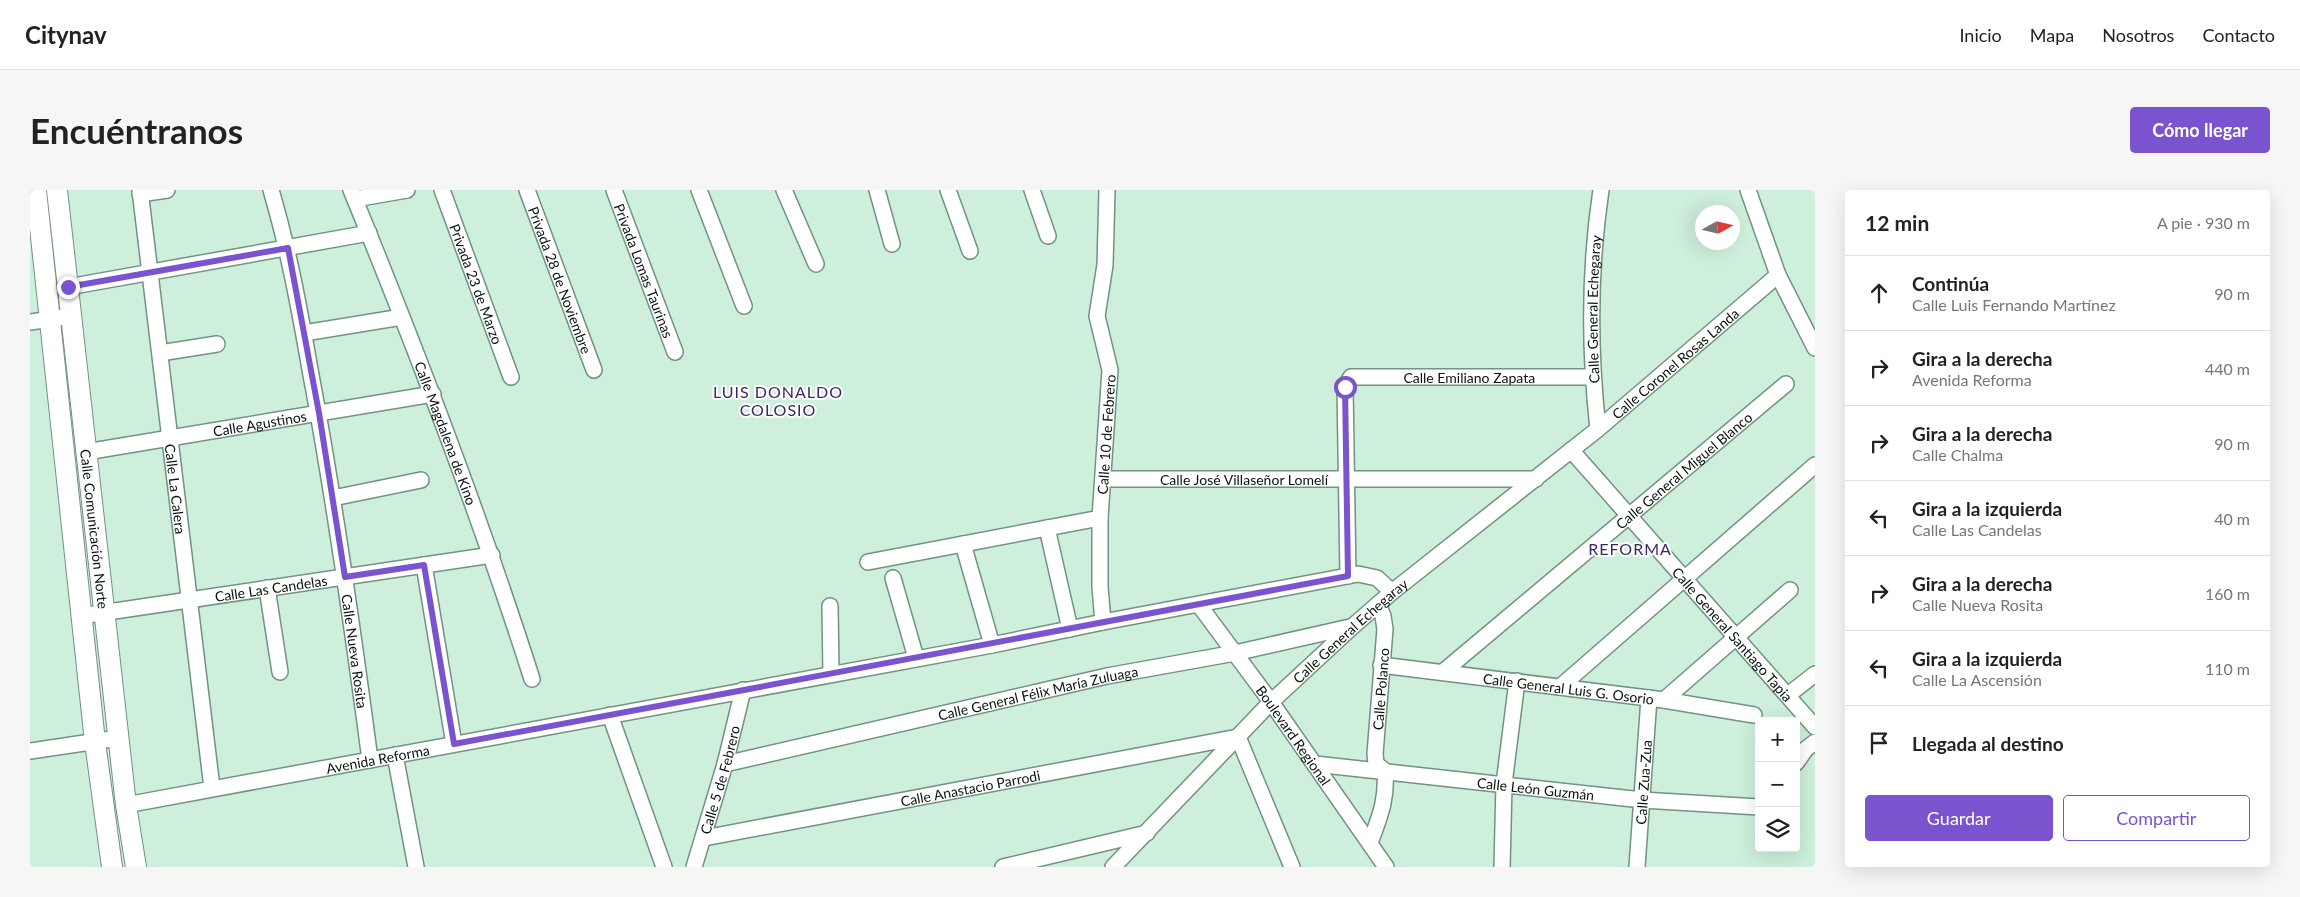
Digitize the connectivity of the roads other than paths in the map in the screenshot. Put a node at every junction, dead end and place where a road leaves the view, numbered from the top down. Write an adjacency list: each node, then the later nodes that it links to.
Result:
1 (36, 190): 31 (street, Calle Comunicación Norte)
2 (57, 190): 27 (street, Calle Comunicación Norte)
3 (167, 190): 17 (street)
4 (271, 190): 22 (street, Calle Nueva Rosita)
5 (407, 190): 18 (street)
6 (442, 190): 39 (street, Privada 23 de Marzo)
7 (527, 190): 38 (street, Privada 28 de Noviembre)
8 (614, 190): 36 (street, Privada Lomas Taurinas)
9 (699, 190): 28 (street)
10 (784, 190): 24 (street)
11 (877, 190): 21 (street)
12 (948, 190): 23 (street)
13 (1032, 190): 20 (street)
14 (1108, 190): 50 (street, Calle 10 de Febrero)
15 (1601, 190): 40 (street, Calle General Echegaray)
16 (1748, 190): 26 (street)
17 (140, 192): 25 (street, Calle La Calera)
18 (353, 195): 19 (street, Calle Magdalena de Kino)
19 (369, 233): 22 (street); 30 (street, Calle Magdalena de Kino)
20 (1048, 236)
21 (892, 244)
22 (288, 248): 25 (street); 33 (street, Calle Nueva Rosita)
23 (970, 251)
24 (816, 264)
25 (150, 272): 27 (street); 37 (street, Calle La Calera)
26 (1778, 275): 35 (street); 44 (street, Calle Coronel Rosas Landa)
27 (68, 287): 29 (street, Calle Comunicación Norte)
28 (744, 306)
29 (71, 316): 31 (street); 47 (street, Calle Comunicación Norte)
30 (402, 317): 33 (street); 42 (street, Calle Magdalena de Kino)
31 (50, 319): 32 (street); 73 (street, Calle Comunicación Norte)
32 (30, 322)
33 (304, 333): 43 (street, Calle Nueva Rosita)
34 (217, 344): 37 (street)
35 (1815, 348)
36 (675, 352)
37 (160, 353): 45 (street, Calle La Calera)
38 (594, 370)
39 (511, 377)
40 (1592, 377): 44 (street, Calle General Echegaray); 49 (street, Calle Emiliano Zapata)
41 (1786, 384): 54 (street, Calle General Miguel Blanco)
42 (432, 394): 43 (street, Calle Agustinos); 58 (street, Calle Magdalena de Kino)
43 (319, 413): 45 (street, Calle Agustinos); 53 (street, Calle Nueva Rosita)
44 (1598, 429): 46 (street, Calle Coronel Rosas Landa)
45 (170, 438): 47 (street, Calle Agustinos); 68 (street, Calle La Calera)
46 (1571, 450): 51 (street, Calle General Echegaray); 54 (street, Calle General Santiago Tapia)
47 (86, 452): 72 (street, Calle Comunicación Norte)
48 (1815, 465): 64 (street)
49 (1346, 478): 50 (street, Calle José Villaseñor Lomelí); 51 (street, Calle José Villaseñor Lomelí); 61 (street)
50 (1103, 479): 55 (street, Calle 10 de Febrero)
51 (1536, 479): 67 (street, Calle General Echegaray)
52 (421, 480): 53 (street)
53 (333, 498): 62 (street, Calle Nueva Rosita)
54 (1629, 516): 64 (street, Calle General Santiago Tapia); 83 (street, Calle General Miguel Blanco)
55 (1100, 518): 56 (street); 74 (street, Calle 10 de Febrero)
56 (1047, 528): 57 (street); 76 (street)
57 (963, 544): 59 (street); 78 (street)
58 (492, 555): 60 (street, Calle Las Candelas); 86 (street, Calle Magdalena de Kino)
59 (868, 562)
60 (424, 565): 62 (street, Calle Las Candelas); 101 (street)
61 (1348, 576): 67 (street, Avenida Reforma); 70 (street, Avenida Reforma)
62 (345, 577): 65 (street, Calle Las Candelas); 104 (street, Calle Nueva Rosita)
63 (893, 578): 80 (street)
64 (1684, 578): 77 (street, Calle General Santiago Tapia); 88 (street)
65 (267, 588): 68 (street, Calle Las Candelas); 82 (street)
66 (1790, 590): 77 (street)
67 (1392, 592): 69 (street, Calle General Echegaray)
68 (190, 600): 72 (street, Calle Las Candelas); 110 (street, Calle La Calera)
69 (1378, 604): 75 (street, Calle General Echegaray); 81 (street, Calle Polanco)
70 (1199, 605): 74 (street, Avenida Reforma); 79 (street, Boulevard Regional)
71 (830, 606): 84 (street)
72 (104, 613): 73 (street, Calle Las Candelas); 98 (street, Calle Comunicación Norte)
73 (81, 616): 99 (street, Calle Comunicación Norte)
74 (1103, 622): 76 (street, Avenida Reforma)
75 (1352, 626): 79 (street, Calle General Félix María Zuluaga); 93 (street, Calle General Echegaray)
76 (1070, 628): 78 (street, Avenida Reforma)
77 (1736, 637): 90 (street, Calle General Santiago Tapia); 92 (street)
78 (992, 645): 80 (street, Avenida Reforma)
79 (1235, 653): 93 (street, Boulevard Regional); 106 (street, Calle General Félix María Zuluaga)
80 (916, 658): 84 (street, Avenida Reforma)
81 (1381, 665): 83 (street, Calle General Luis G. Osorio); 108 (street, Calle Polanco)
82 (280, 672)
83 (1444, 672): 87 (street, Calle General Luis G. Osorio)
84 (831, 674): 89 (street, Avenida Reforma)
85 (1815, 674): 90 (street)
86 (532, 679)
87 (1517, 682): 88 (street, Calle General Luis G. Osorio); 109 (street)
88 (1560, 687): 91 (street, Calle General Luis G. Osorio)
89 (743, 690): 94 (street, Avenida Reforma); 106 (street, Calle 5 de Febrero)
90 (1788, 695): 96 (street, Calle General Santiago Tapia)
91 (1649, 698): 92 (street, Calle General Luis G. Osorio); 111 (street, Calle Zua-Zua)
92 (1664, 700): 95 (street, Calle General Luis G. Osorio)
93 (1271, 702): 97 (street, Calle General Echegaray); 107 (street, Boulevard Regional)
94 (610, 715): 101 (street, Avenida Reforma); 120 (street)
95 (1754, 715)
96 (1815, 727)
97 (1238, 736): 114 (street, Calle General Echegaray); 115 (street, Calle Anastacio Parrodi); 124 (street)
98 (118, 738): 99 (street); 112 (street, Calle Comunicación Norte)
99 (95, 742): 102 (street); 117 (street, Calle Comunicación Norte)
100 (1815, 742): 105 (street)
101 (454, 744): 103 (street, Avenida Reforma)
102 (30, 751)
103 (395, 755): 104 (street, Avenida Reforma); 119 (street)
104 (370, 760): 110 (street, Avenida Reforma)
105 (1797, 762)
106 (725, 764): 115 (street, Calle 5 de Febrero)
107 (1315, 764): 108 (street, Calle León Guzmán); 116 (street, Boulevard Regional)
108 (1385, 771): 109 (street, Calle León Guzmán); 116 (street)
109 (1504, 784): 111 (street, Calle León Guzmán); 126 (street)
110 (212, 788): 112 (street, Avenida Reforma)
111 (1642, 800): 113 (street, Calle León Guzmán); 127 (street, Calle Zua-Zua)
112 (126, 805): 118 (street, Calle Comunicación Norte)
113 (1755, 807)
114 (1148, 832): 122 (street); 123 (street, Calle General Echegaray)
115 (704, 838): 121 (street, Calle 5 de Febrero)
116 (1370, 844): 125 (street, Boulevard Regional)
117 (112, 867)
118 (136, 867)
119 (416, 867)
120 (664, 867)
121 (694, 867)
122 (1003, 867)
123 (1113, 867)
124 (1292, 867)
125 (1386, 867)
126 (1502, 867)
127 (1637, 867)

